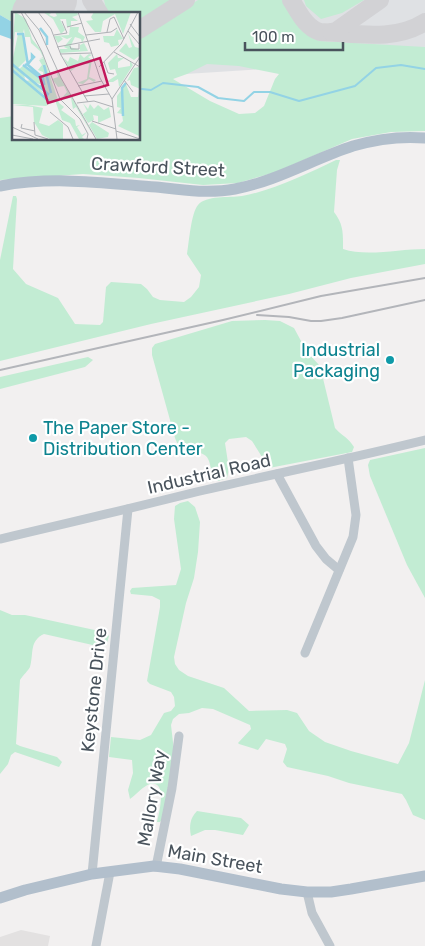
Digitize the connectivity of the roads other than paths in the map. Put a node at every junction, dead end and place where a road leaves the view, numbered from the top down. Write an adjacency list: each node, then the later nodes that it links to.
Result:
1 (425, 138): 2 (main road, Crawford Street)
2 (0, 186)
3 (425, 440): 4 (street, Industrial Road)
4 (348, 458): 5 (street, Industrial Road); 8 (street)
5 (277, 474): 6 (street, Industrial Road); 8 (street)
6 (128, 509): 7 (street, Industrial Road); 13 (street, Keystone Drive)
7 (0, 539)
8 (340, 570): 9 (street)
9 (304, 653)
10 (180, 736): 11 (street, Mallory Way)
11 (156, 866): 12 (main road, Main Street); 15 (main road, Main Street)
12 (110, 872): 13 (main road, Main Street); 17 (street)
13 (92, 874): 16 (main road, Main Street)
14 (425, 876): 15 (main road, Main Street)
15 (307, 892): 18 (street)
16 (0, 898)
17 (96, 946)
18 (330, 946)

